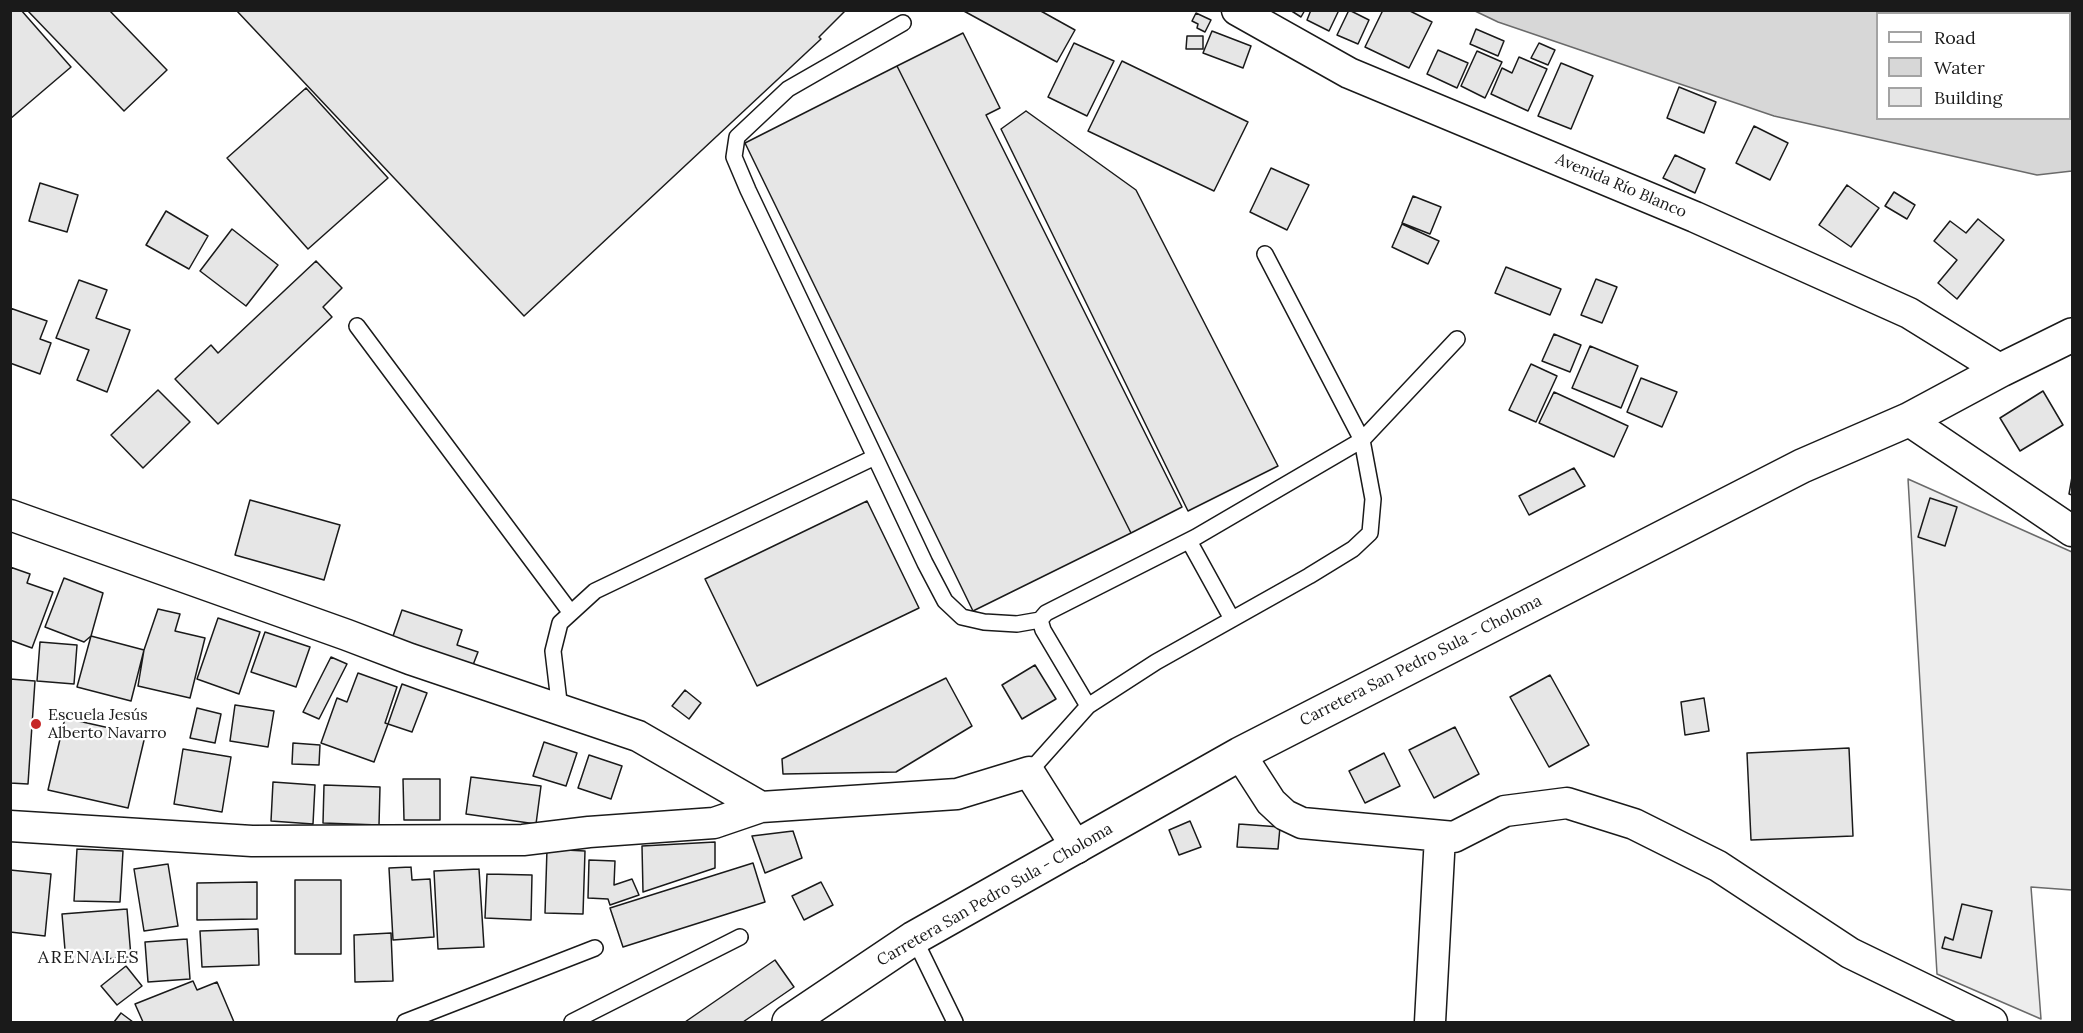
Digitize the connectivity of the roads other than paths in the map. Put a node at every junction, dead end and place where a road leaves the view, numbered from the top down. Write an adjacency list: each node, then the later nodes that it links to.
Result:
1 (1237, 10): 7 (street, Avenida Río Blanco)
2 (903, 23): 10 (lane)
3 (1265, 254): 9 (lane)
4 (357, 326): 14 (lane)
5 (2073, 335): 7 (main road, Carretera San Pedro Sula - Choloma)
6 (1457, 339): 9 (lane)
7 (2001, 370): 8 (main road, Carretera San Pedro Sula - Choloma)
8 (1908, 420): 12 (street); 19 (main road, Carretera San Pedro Sula - Choloma)
9 (1362, 440): 13 (lane); 15 (lane)
10 (875, 457): 14 (lane); 16 (lane)
11 (10, 515): 18 (street)
12 (2073, 531)
13 (1189, 541): 15 (lane); 16 (lane)
14 (571, 613): 18 (lane)
15 (1232, 619): 17 (lane)
16 (1040, 620): 17 (lane)
17 (1088, 706): 20 (lane)
18 (560, 710): 21 (street)
19 (1240, 754): 23 (street); 24 (main road, Carretera San Pedro Sula - Choloma)
20 (1029, 772): 21 (street); 24 (street)
21 (761, 807): 22 (street)
22 (10, 826)
23 (1440, 836): 32 (street); 33 (street)
24 (1077, 848): 26 (main road, Carretera San Pedro Sula - Choloma)
25 (740, 937): 29 (lane)
26 (915, 938): 30 (main road, Carretera San Pedro Sula - Choloma); 31 (lane)
27 (596, 948): 28 (lane)
28 (405, 1023)
29 (572, 1023)
30 (789, 1023)
31 (954, 1023)
32 (1430, 1023)
33 (1992, 1023)

